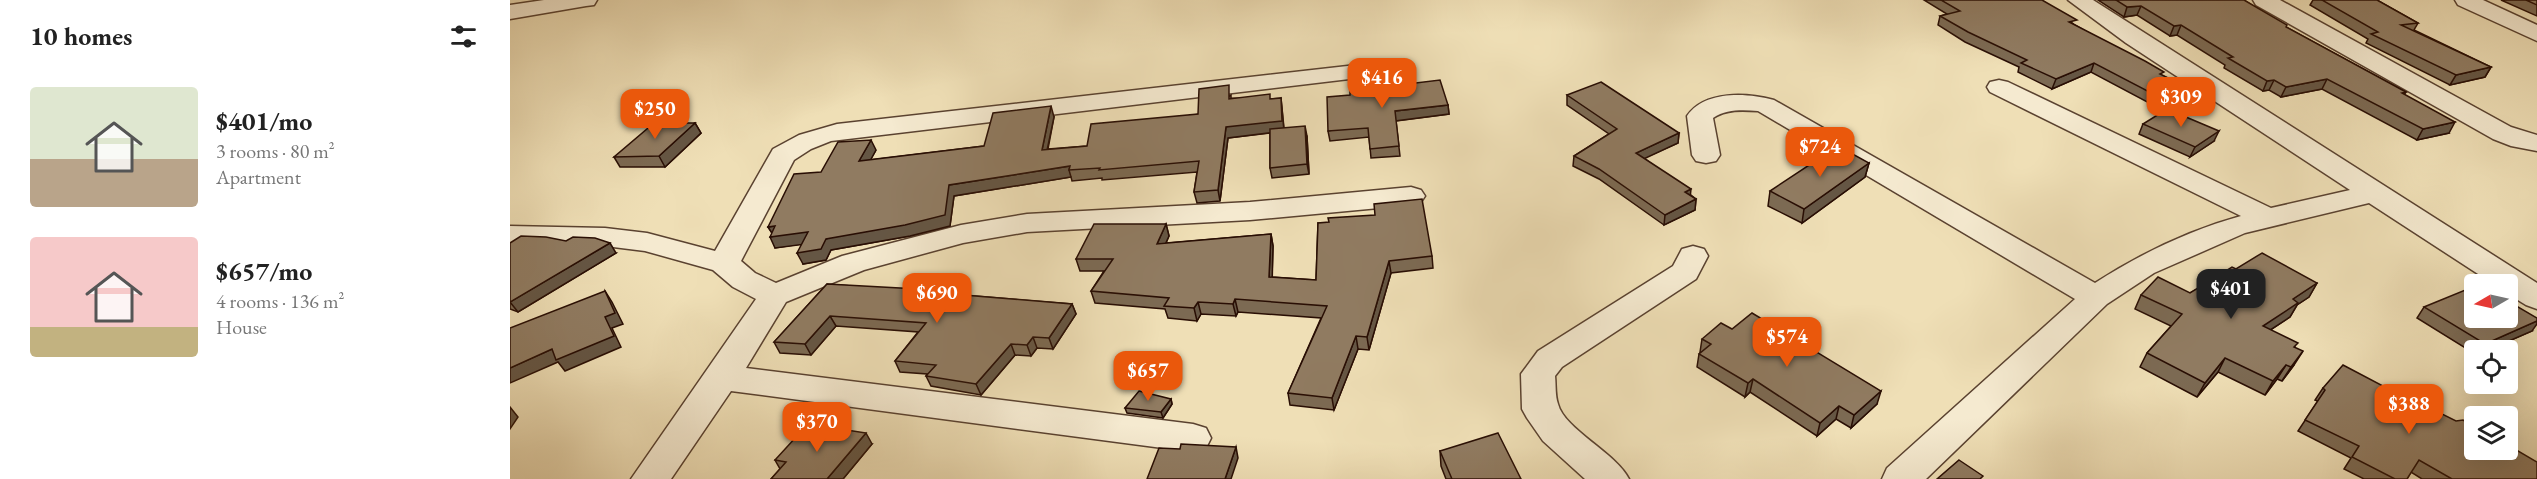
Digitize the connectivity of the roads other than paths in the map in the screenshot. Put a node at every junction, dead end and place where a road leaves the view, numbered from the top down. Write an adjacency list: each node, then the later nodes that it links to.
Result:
1 (584, 0): 5 (street)
2 (2079, 0): 11 (street)
3 (2264, 0): 9 (street)
4 (2466, 0): 6 (street)
5 (510, 12)
6 (2537, 34)
7 (1374, 70): 16 (street)
8 (1999, 87): 13 (street)
9 (2537, 143)
10 (1706, 155): 18 (street)
11 (2375, 193): 13 (street); 19 (street)
12 (1411, 196): 17 (street)
13 (2268, 218): 18 (street)
14 (510, 236): 16 (street)
15 (1693, 256): 23 (street)
16 (724, 263): 17 (street)
17 (775, 295): 20 (street)
18 (2096, 297): 24 (street)
19 (2537, 298)
20 (722, 377): 21 (street); 22 (street)
21 (1193, 438)
22 (650, 479)
23 (1610, 479)
24 (1901, 479)

